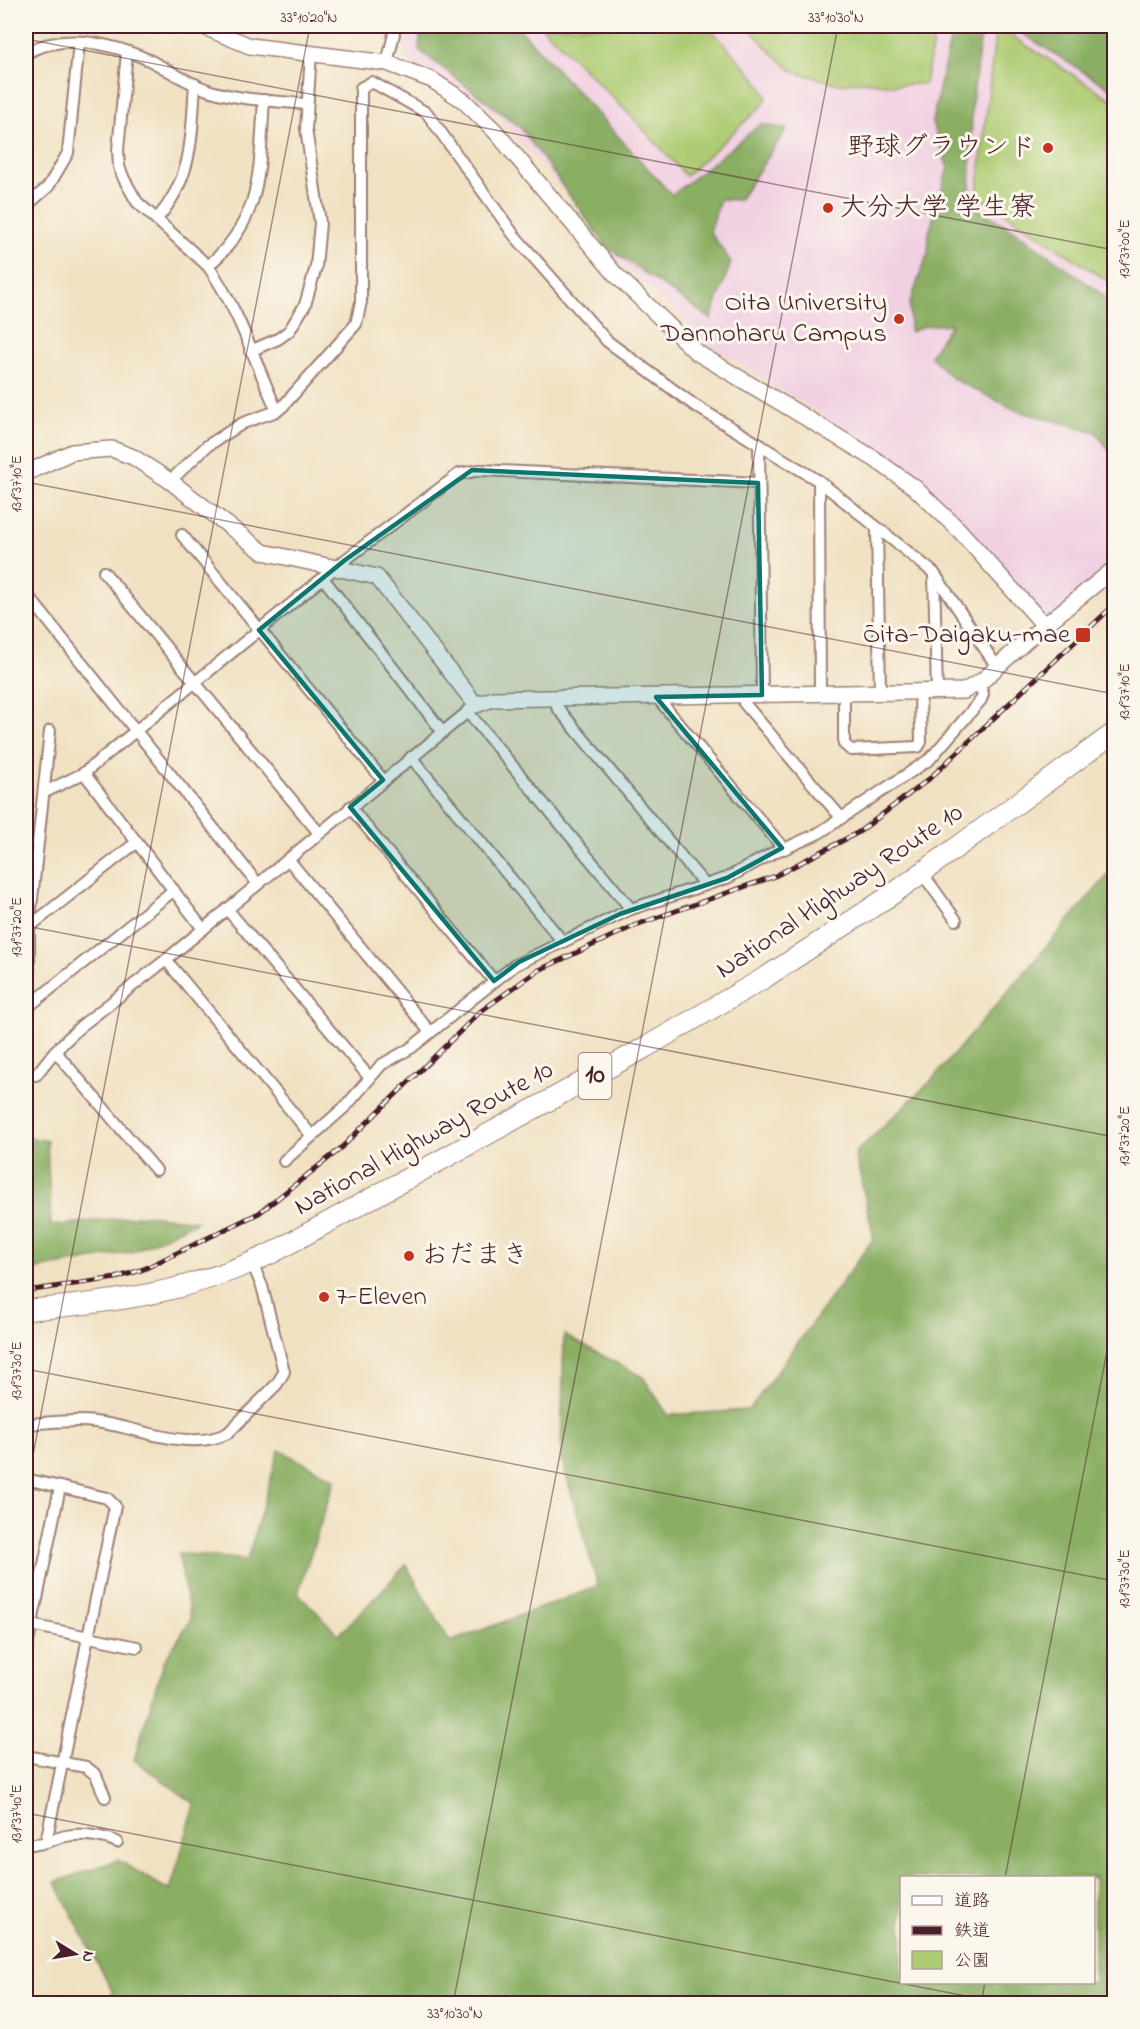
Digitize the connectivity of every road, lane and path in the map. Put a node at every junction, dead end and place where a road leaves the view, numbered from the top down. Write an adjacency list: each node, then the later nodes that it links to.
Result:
1 (202, 26): 6 (street)
2 (392, 26): 7 (street)
3 (80, 42): 4 (street); 5 (street); 11 (street)
4 (127, 52): 8 (street); 12 (street)
5 (26, 53)
6 (311, 53): 7 (street); 10 (street)
7 (387, 63): 31 (street)
8 (195, 84): 9 (street); 12 (street)
9 (264, 100): 10 (street); 13 (street)
10 (306, 104): 14 (street)
11 (26, 206)
12 (157, 219): 13 (street)
13 (208, 266): 14 (street)
14 (250, 351): 15 (street)
15 (276, 411): 17 (street); 20 (street)
16 (26, 425): 18 (street)
17 (759, 443): 21 (street); 22 (street)
18 (26, 455)
19 (26, 474): 20 (street)
20 (170, 481): 25 (street)
21 (819, 482): 23 (street); 40 (street)
22 (758, 483): 25 (street); 42 (street)
23 (877, 528): 28 (street); 39 (street)
24 (182, 535): 32 (street)
25 (336, 567): 29 (street); 45 (street)
26 (1114, 569): 31 (street)
27 (104, 572): 34 (street)
28 (934, 573): 33 (street); 37 (street)
29 (323, 578): 32 (street); 48 (street)
30 (26, 593): 47 (street)
31 (1044, 625): 33 (street)
32 (260, 630): 34 (street); 52 (street)
33 (997, 667): 35 (street)
34 (195, 682): 47 (street); 56 (street)
35 (979, 683): 37 (street); 58 (street)
36 (920, 692): 37 (street); 38 (street); 39 (street)
37 (937, 692)
38 (843, 693): 39 (street); 40 (street)
39 (880, 693)
40 (819, 694): 42 (street)
41 (743, 695): 42 (street); 43 (street); 55 (street)
42 (762, 695)
43 (660, 696): 44 (street); 58 (street)
44 (556, 698): 45 (street); 62 (street)
45 (471, 708): 48 (street); 65 (street)
46 (50, 731): 53 (street)
47 (135, 731): 51 (street); 61 (street)
48 (442, 731): 50 (street)
49 (1114, 733): 60 (highway, National Highway Route 10 / 10)
50 (411, 757): 52 (street); 69 (street)
51 (84, 773): 53 (street); 57 (street)
52 (383, 780): 54 (street)
53 (45, 792): 67 (street)
54 (350, 807): 56 (street); 71 (street)
55 (838, 814)
56 (320, 833): 59 (street)
57 (137, 842): 63 (street); 67 (street)
58 (782, 848): 62 (street)
59 (288, 859): 61 (street); 74 (street)
60 (922, 873): 66 (street); 81 (highway, National Highway Route 10 / 10)
61 (258, 884): 64 (street)
62 (705, 885): 65 (street)
63 (174, 890): 68 (street); 72 (street)
64 (227, 909): 68 (street); 77 (street)
65 (631, 909): 69 (street)
66 (956, 920)
67 (29, 927): 72 (street)
68 (203, 929): 70 (street)
69 (563, 942): 71 (street)
70 (166, 960): 75 (street); 78 (street)
71 (494, 981): 74 (street)
72 (28, 1006): 73 (street)
73 (26, 1025)
74 (430, 1032): 77 (street)
75 (55, 1050): 76 (street); 80 (street)
76 (36, 1075)
77 (370, 1078): 78 (street)
78 (312, 1136): 79 (street)
79 (284, 1161)
80 (156, 1170)
81 (252, 1263): 82 (highway, National Highway Route 10 / 10); 83 (street)
82 (26, 1310)
83 (26, 1425)
84 (26, 1479): 85 (street)
85 (60, 1487): 86 (street); 87 (street)
86 (28, 1625): 87 (street); 89 (street)
87 (88, 1637): 88 (street); 91 (street)
88 (137, 1647)
89 (26, 1652)
90 (26, 1756): 91 (street)
91 (61, 1762): 92 (street); 94 (street)
92 (105, 1797)
93 (26, 1842): 94 (street)
94 (46, 1842): 95 (street)
95 (117, 1842)

